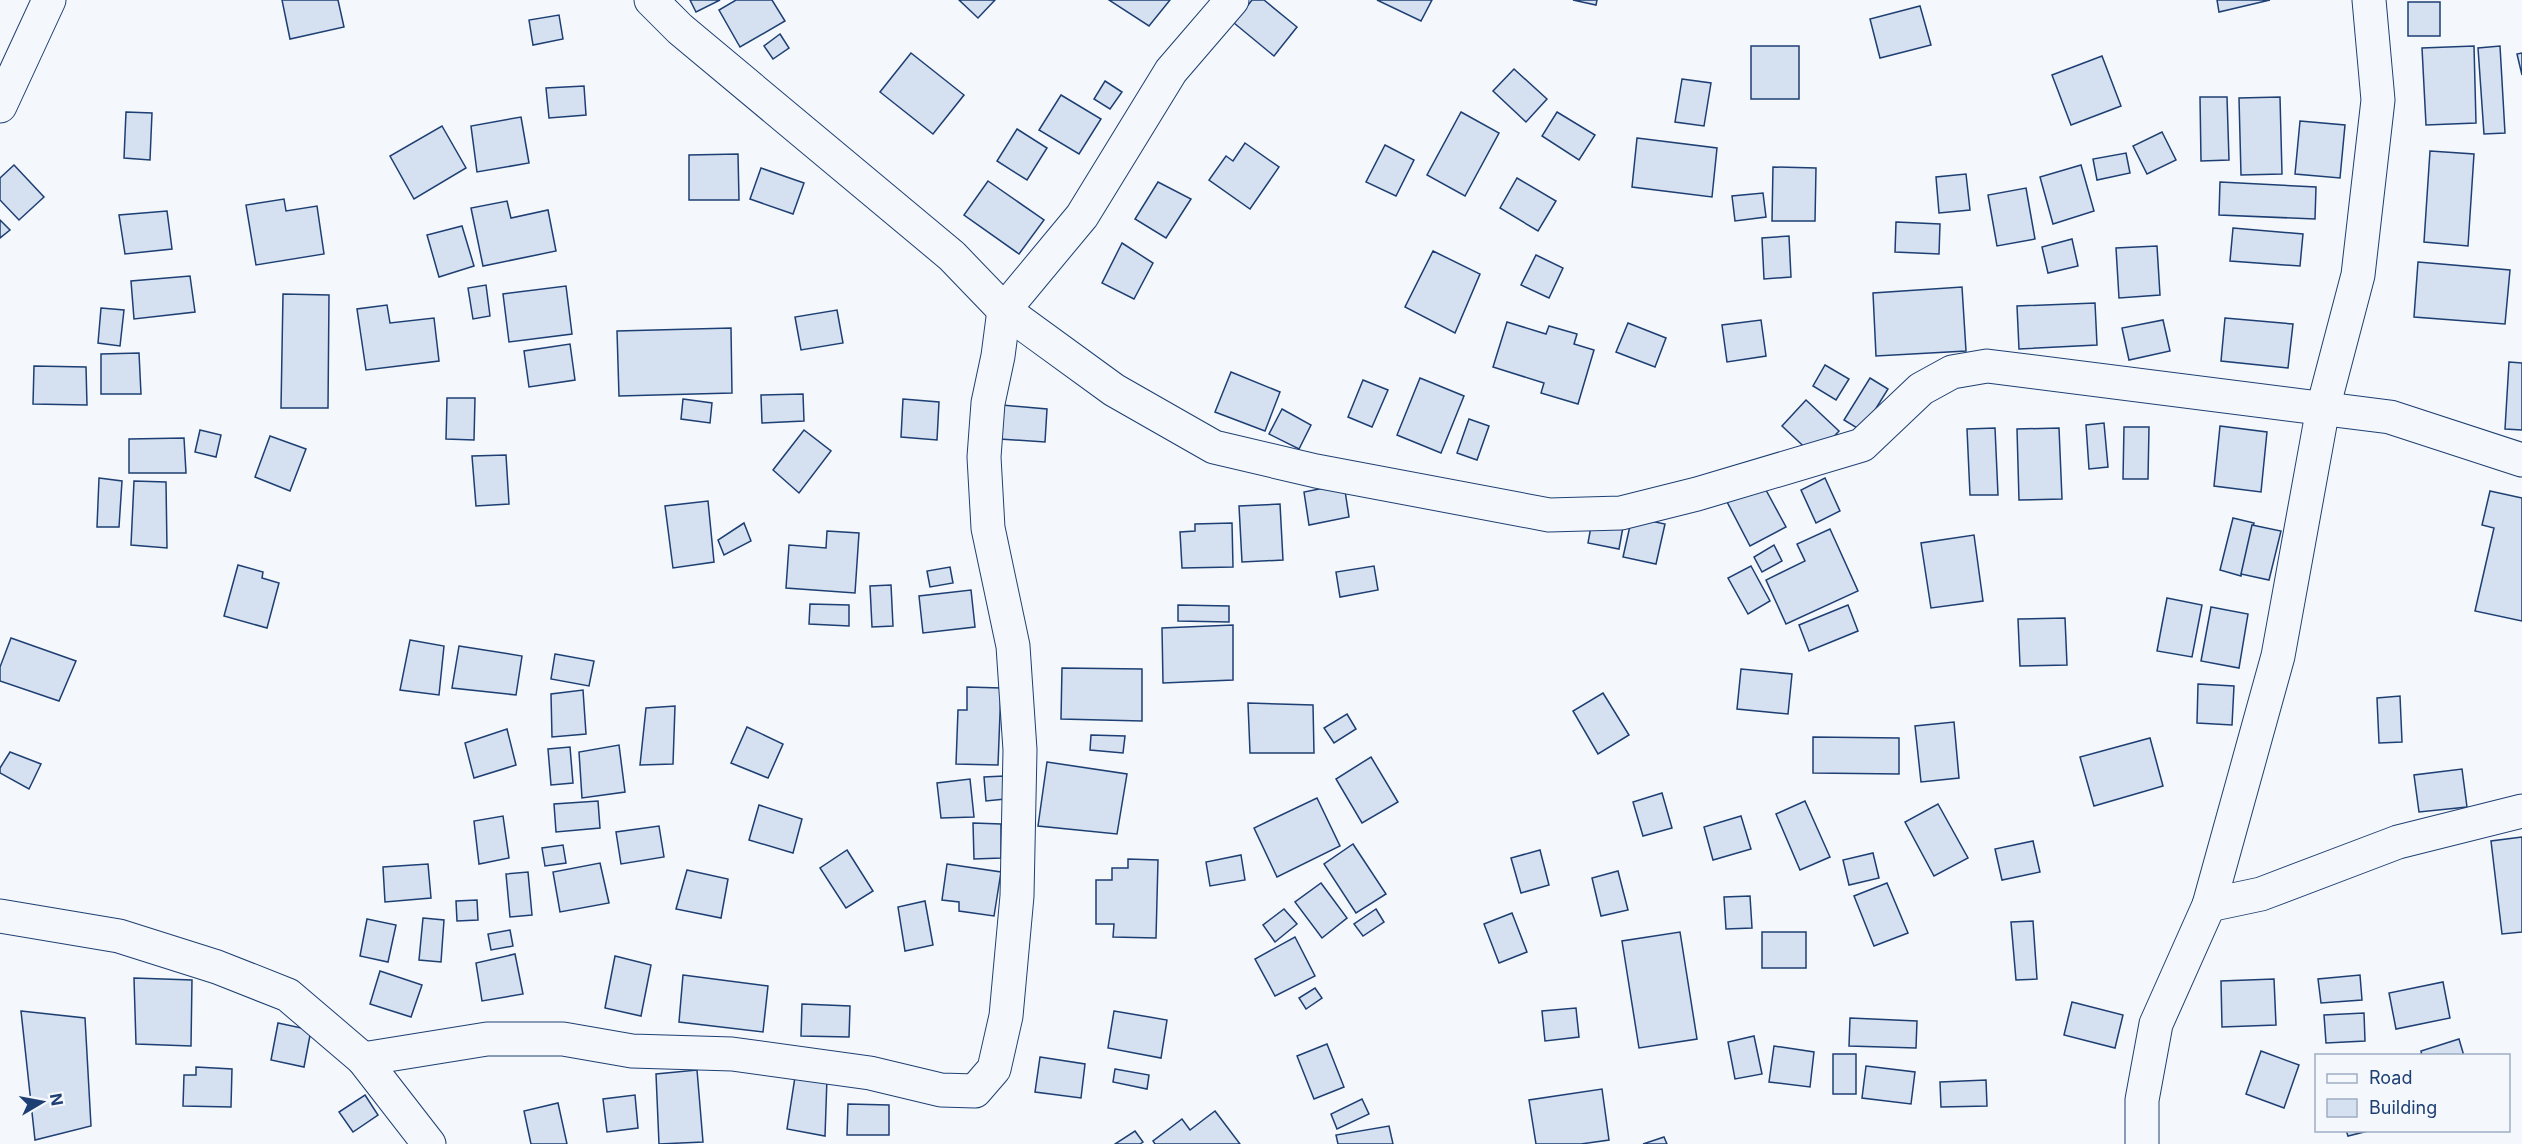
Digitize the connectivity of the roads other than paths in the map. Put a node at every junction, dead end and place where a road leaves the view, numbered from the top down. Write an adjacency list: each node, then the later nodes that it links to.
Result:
1 (49, 0): 5 (street)
2 (651, 0): 6 (street)
3 (1232, 0): 6 (street)
4 (2369, 0): 7 (street)
5 (0, 106)
6 (1004, 310): 7 (street); 12 (street)
7 (2323, 408): 8 (street); 10 (street)
8 (2522, 460)
9 (2522, 811): 10 (street)
10 (2209, 905): 14 (street)
11 (0, 916): 12 (street)
12 (363, 1059): 13 (street)
13 (429, 1144)
14 (2142, 1144)

